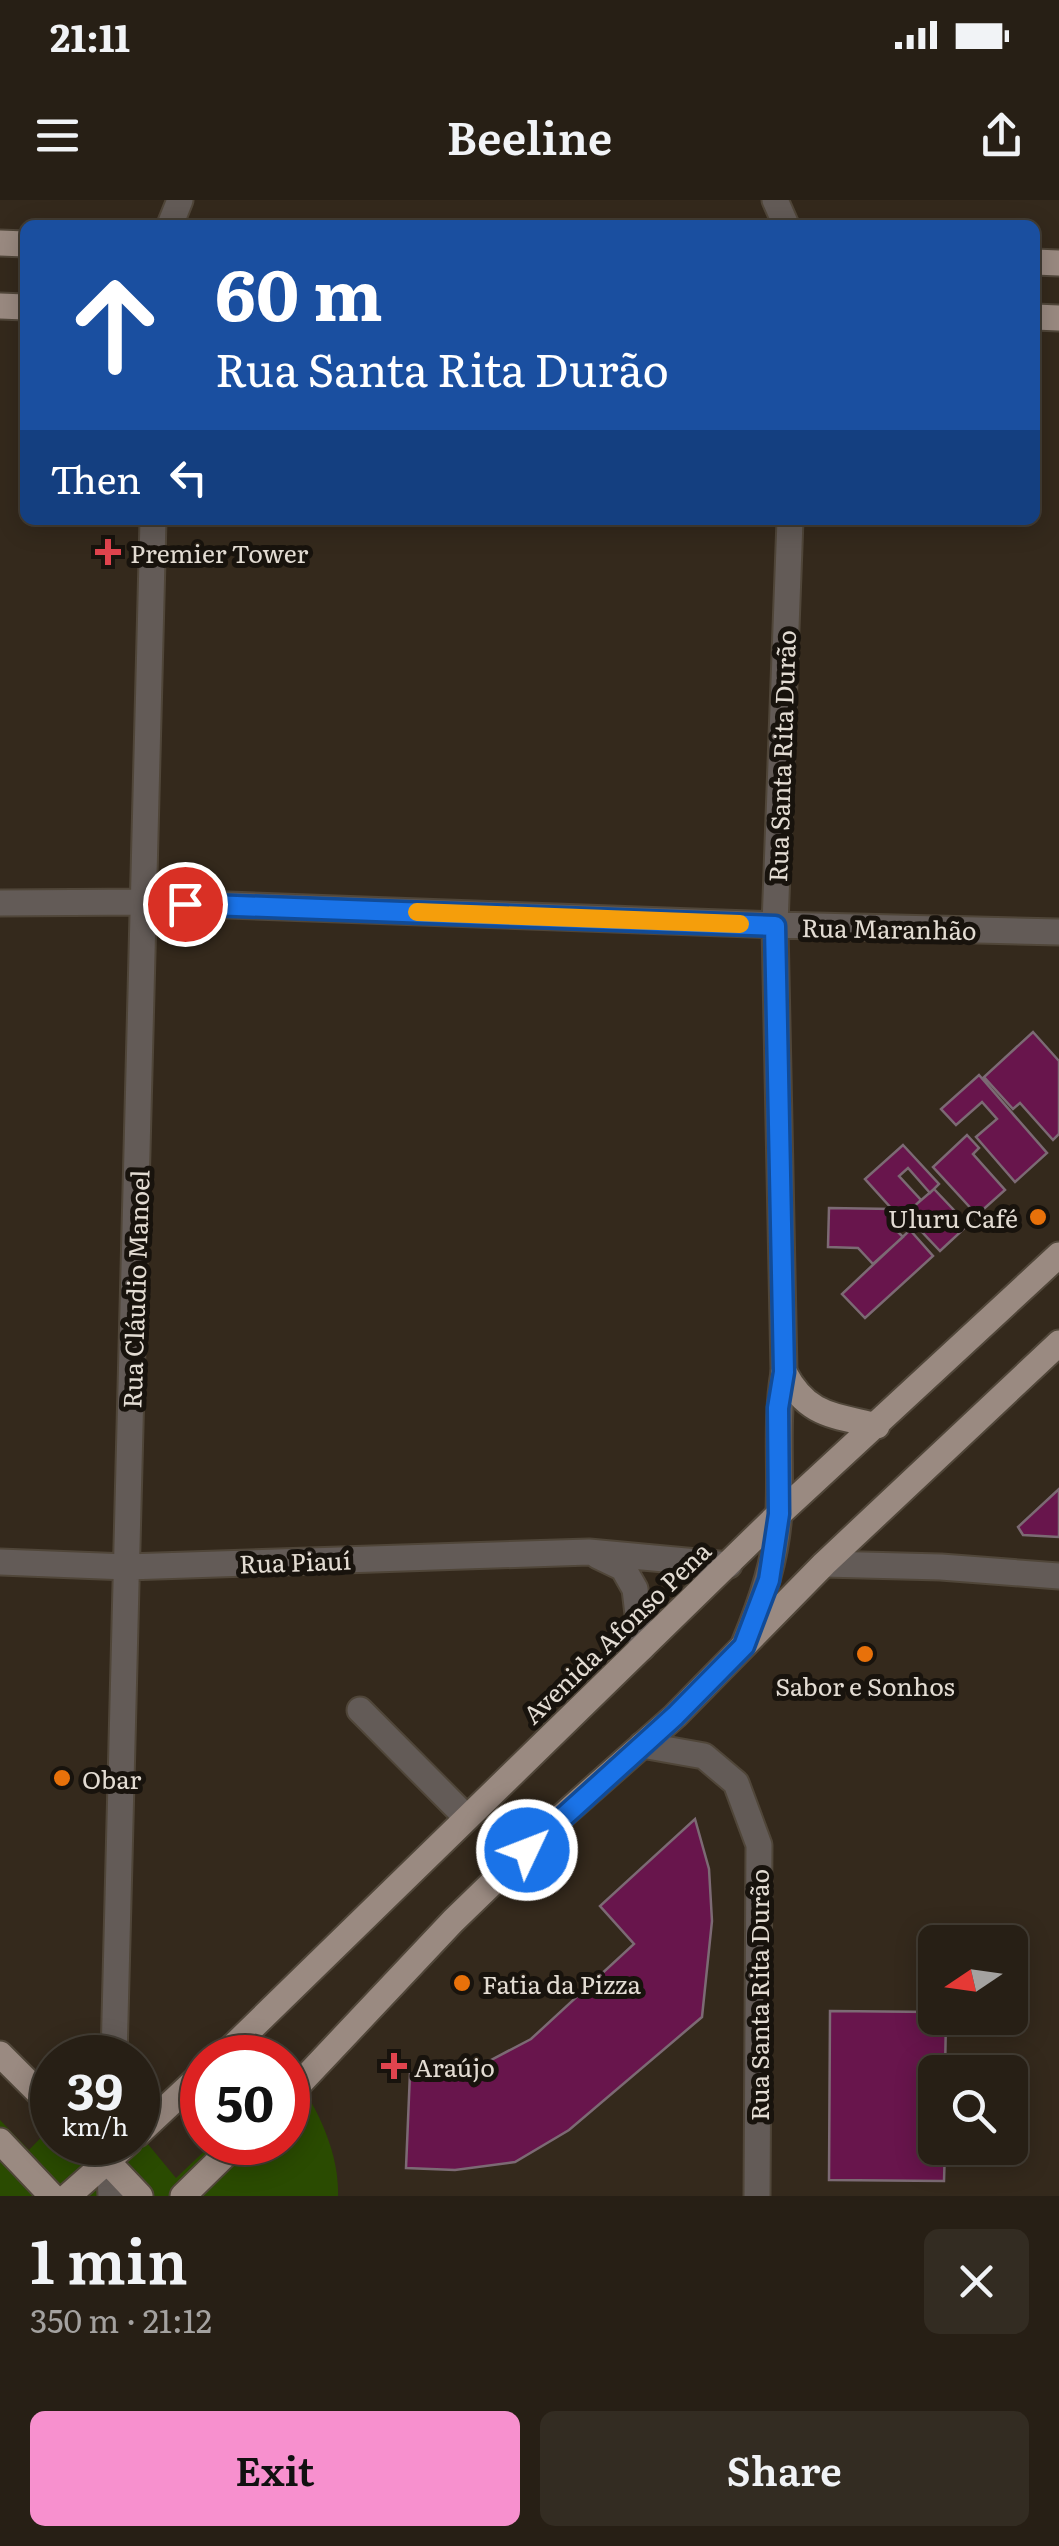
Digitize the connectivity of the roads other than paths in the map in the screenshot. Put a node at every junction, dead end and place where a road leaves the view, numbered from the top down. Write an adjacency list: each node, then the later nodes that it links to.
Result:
1 (153, 525): 3 (street, Rua Cláudio Manoel)
2 (790, 525): 5 (street, Rua Santa Rita Durão)
3 (146, 902): 4 (street, Rua Maranhão); 5 (street, Rua Maranhão); 16 (street, Rua Cláudio Manoel)
4 (0, 904)
5 (775, 926): 6 (street, Rua Maranhão); 9 (street, Rua Santa Rita Durão)
6 (1059, 932)
7 (1059, 1255): 10 (main road, Avenida Afonso Pena)
8 (1059, 1343): 14 (main road)
9 (784, 1372): 10 (main road); 11 (street, Rua Santa Rita Durão)
10 (877, 1426): 11 (main road, Avenida Afonso Pena)
11 (779, 1514): 15 (main road, Avenida Afonso Pena); 18 (street, Rua Santa Rita Durão)
12 (589, 1552): 15 (street, Rua Piauí); 16 (street, Rua Piauí); 19 (street)
13 (0, 1562): 16 (street, Rua Piauí)
14 (824, 1564): 17 (street); 18 (main road)
15 (729, 1565): 19 (main road, Avenida Afonso Pena)
16 (128, 1566): 23 (street, Rua Cláudio Manoel)
17 (1059, 1576)
18 (744, 1646): 21 (main road)
19 (642, 1648): 22 (main road, Avenida Afonso Pena)
20 (360, 1710): 22 (street)
21 (642, 1745): 26 (main road); 40 (street, Rua Santa Rita Durão)
22 (467, 1818): 24 (main road, Avenida Afonso Pena)
23 (115, 2035)
24 (244, 2035)
25 (0, 2054): 27 (main road)
26 (310, 2073)
27 (30, 2084)
28 (180, 2095): 29 (main road)
29 (160, 2113)
30 (0, 2141): 35 (main road)
31 (97, 2165): 36 (main road)
32 (110, 2165): 37 (street)
33 (118, 2165): 38 (main road)
34 (214, 2165): 39 (main road)
35 (52, 2196)
36 (68, 2196)
37 (111, 2196)
38 (140, 2196)
39 (182, 2196)
40 (757, 2196)

